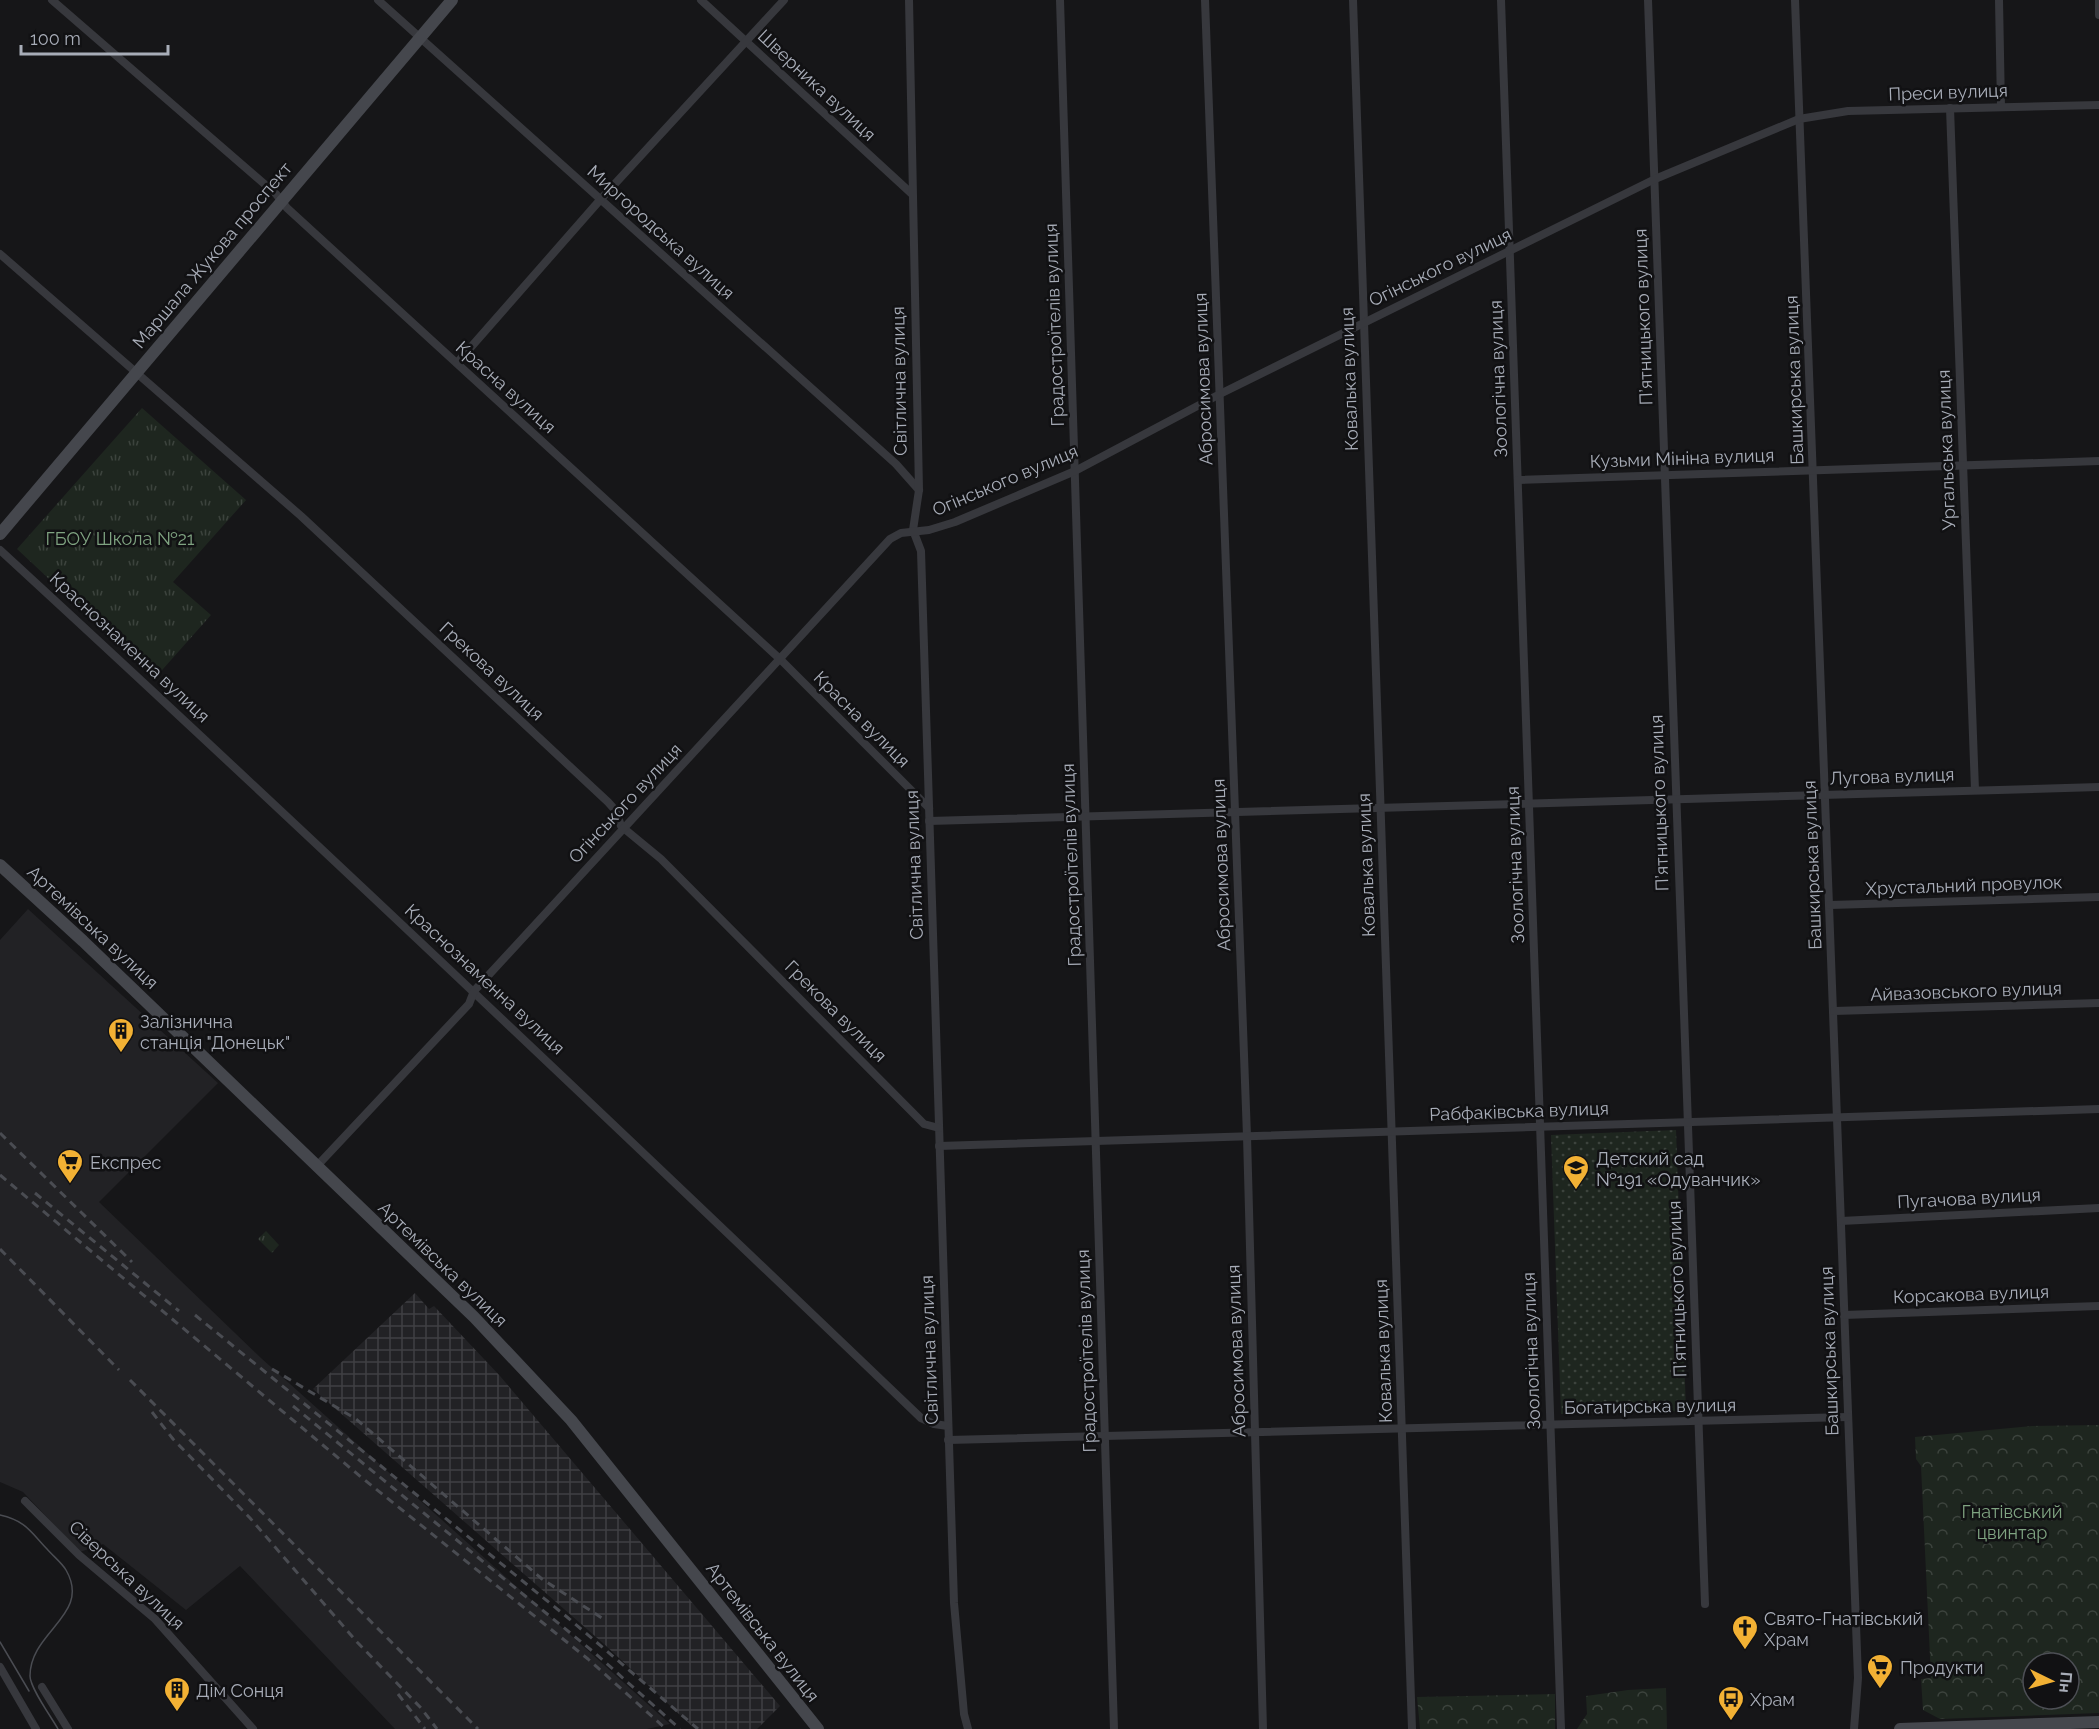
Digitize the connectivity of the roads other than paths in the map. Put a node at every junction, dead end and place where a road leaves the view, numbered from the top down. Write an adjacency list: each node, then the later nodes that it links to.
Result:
1 (52, 0): 25 (street, Красна вулиця)
2 (378, 0): 16 (street, Миргородська вулиця)
3 (452, 0): 16 (main road, Маршала Жукова проспект)
4 (700, 0): 17 (street, Шверника вулиця)
5 (784, 0): 17 (street)
6 (909, 0): 23 (street, Світлична вулиця)
7 (1060, 0): 34 (street, Градостроїтелiв вулиця)
8 (1205, 0): 31 (street, Абросимова вулиця)
9 (1353, 0): 28 (street, Ковалька вулиця)
10 (1501, 0): 26 (street, Зоологічна вулиця)
11 (1648, 0): 22 (street, П’ятницького вулиця)
12 (1795, 0): 21 (street, Башкирська вулиця)
13 (2000, 0): 19 (street)
14 (2098, 0): 15 (street)
15 (2099, 15)
16 (420, 38): 24 (street, Миргородська вулиця); 25 (main road, Маршала Жукова проспект)
17 (746, 42): 23 (street, Шверника вулиця); 24 (street)
18 (2099, 105): 19 (street, Преси вулиця)
19 (2001, 107): 20 (street, Преси вулиця)
20 (1950, 108): 21 (street, Преси вулиця); 33 (street, Ургальська вулиця)
21 (1799, 119): 22 (street, Огінського вулиця); 35 (street, Башкирська вулиця)
22 (1655, 179): 26 (street, Огінського вулиця); 36 (street, П’ятницького вулиця)
23 (912, 194): 38 (street, Світлична вулиця)
24 (600, 200): 29 (street); 38 (street, Миргородська вулиця)
25 (281, 201): 29 (street, Красна вулиця); 30 (main road, Маршала Жукова проспект)
26 (1510, 251): 28 (street, Огінського вулиця); 37 (street, Зоологічна вулиця)
27 (0, 254): 30 (street, Грекова вулиця)
28 (1364, 323): 31 (street, Огінського вулиця); 49 (street, Ковалька вулиця)
29 (457, 363): 42 (street, Красна вулиця)
30 (136, 372): 40 (main road, Маршала Жукова проспект); 53 (street, Грекова вулиця)
31 (1220, 394): 34 (street, Огінського вулиця); 50 (street, Абросимова вулиця)
32 (2099, 461): 33 (street, Кузьми Мініна вулиця)
33 (1963, 465): 35 (street, Кузьми Мініна вулиця); 44 (street, Ургальська вулиця)
34 (1075, 471): 39 (street, Огінського вулиця); 51 (street, Градостроїтелiв вулиця)
35 (1814, 471): 36 (street, Кузьми Мініна вулиця); 45 (street, Башкирська вулиця)
36 (1665, 475): 37 (street, Кузьми Мініна вулиця); 46 (street, П’ятницького вулиця)
37 (1518, 480): 47 (street, Зоологічна вулиця)
38 (919, 490): 39 (street, Світлична вулиця)
39 (913, 530): 42 (street, Огінського вулиця); 48 (street, Світлична вулиця)
40 (0, 534)
41 (0, 550): 57 (street, Краснознаменна вулиця)
42 (781, 660): 48 (street, Красна вулиця); 53 (street, Огінського вулиця)
43 (2099, 787): 44 (street, Лугова вулиця)
44 (1975, 790): 45 (street, Лугова вулиця)
45 (1826, 795): 46 (street, Лугова вулиця); 56 (street, Башкирська вулиця)
46 (1676, 799): 47 (street, Лугова вулиця); 62 (street, П’ятницького вулиця)
47 (1529, 803): 49 (street, Лугова вулиця); 63 (street, Зоологічна вулиця)
48 (929, 808): 52 (street, Світлична вулиця)
49 (1380, 808): 50 (street, Лугова вулиця); 65 (street, Ковалька вулиця)
50 (1236, 812): 51 (street, Лугова вулиця); 66 (street, Абросимова вулиця)
51 (1086, 817): 52 (street, Лугова вулиця); 67 (street, Градостроїтелiв вулиця)
52 (929, 821): 64 (street, Світлична вулиця)
53 (624, 830): 57 (street, Огінського вулиця); 64 (street, Грекова вулиця)
54 (0, 865): 69 (main road, Артемівська вулиця)
55 (2099, 897): 56 (street, Хрустальний провулок)
56 (1830, 905): 59 (street, Башкирська вулиця)
57 (474, 990): 69 (street, Огінського вулиця); 77 (street, Краснознаменна вулиця)
58 (2099, 1003): 59 (street, Айвазовського вулиця)
59 (1834, 1011): 61 (street, Башкирська вулиця)
60 (2099, 1109): 61 (street, Рабфаківська вулиця)
61 (1838, 1118): 62 (street, Рабфаківська вулиця); 71 (street, Башкирська вулиця)
62 (1687, 1122): 63 (street, Рабфаківська вулиця); 75 (street, П’ятницького вулиця)
63 (1540, 1127): 65 (street, Рабфаківська вулиця); 76 (street, Зоологічна вулиця)
64 (939, 1128): 68 (street, Світлична вулиця)
65 (1392, 1132): 66 (street, Рабфаківська вулиця); 78 (street, Ковалька вулиця)
66 (1247, 1136): 67 (street, Рабфаківська вулиця); 79 (street, Абросимова вулиця)
67 (1096, 1141): 68 (street, Рабфаківська вулиця); 80 (street, Градостроїтелiв вулиця)
68 (939, 1146): 77 (street, Світлична вулиця)
69 (316, 1167): 91 (main road, Артемівська вулиця)
70 (2099, 1208): 71 (street, Пугачова вулиця)
71 (1841, 1221): 73 (street, Башкирська вулиця)
72 (2099, 1306): 73 (street, Корсакова вулиця)
73 (1845, 1315): 74 (street, Башкирська вулиця)
74 (1848, 1417): 75 (street, Богатирська вулиця); 97 (street, Башкирська вулиця)
75 (1698, 1421): 76 (street, Богатирська вулиця); 83 (street, П’ятницького вулиця)
76 (1550, 1425): 78 (street, Богатирська вулиця); 96 (street, Зоологічна вулиця)
77 (948, 1426): 81 (street, Світлична вулиця)
78 (1402, 1429): 79 (street, Богатирська вулиця); 95 (street, Ковалька вулиця)
79 (1255, 1432): 80 (street, Богатирська вулиця); 94 (street, Абросимова вулиця)
80 (1105, 1436): 81 (street, Богатирська вулиця); 93 (street, Градостроїтелiв вулиця)
81 (948, 1440): 92 (street, Світлична вулиця)
82 (25, 1501): 90 (street, Сіверська вулиця)
83 (1705, 1604)
84 (0, 1667): 88 (street)
85 (42, 1687): 89 (street)
86 (2099, 1722): 87 (main road)
87 (1991, 1728): 98 (main road)
88 (36, 1729)
89 (68, 1729)
90 (254, 1729)
91 (818, 1729)
92 (968, 1729)
93 (1114, 1729)
94 (1263, 1729)
95 (1412, 1729)
96 (1561, 1729)
97 (1854, 1729)
98 (1900, 1729)

